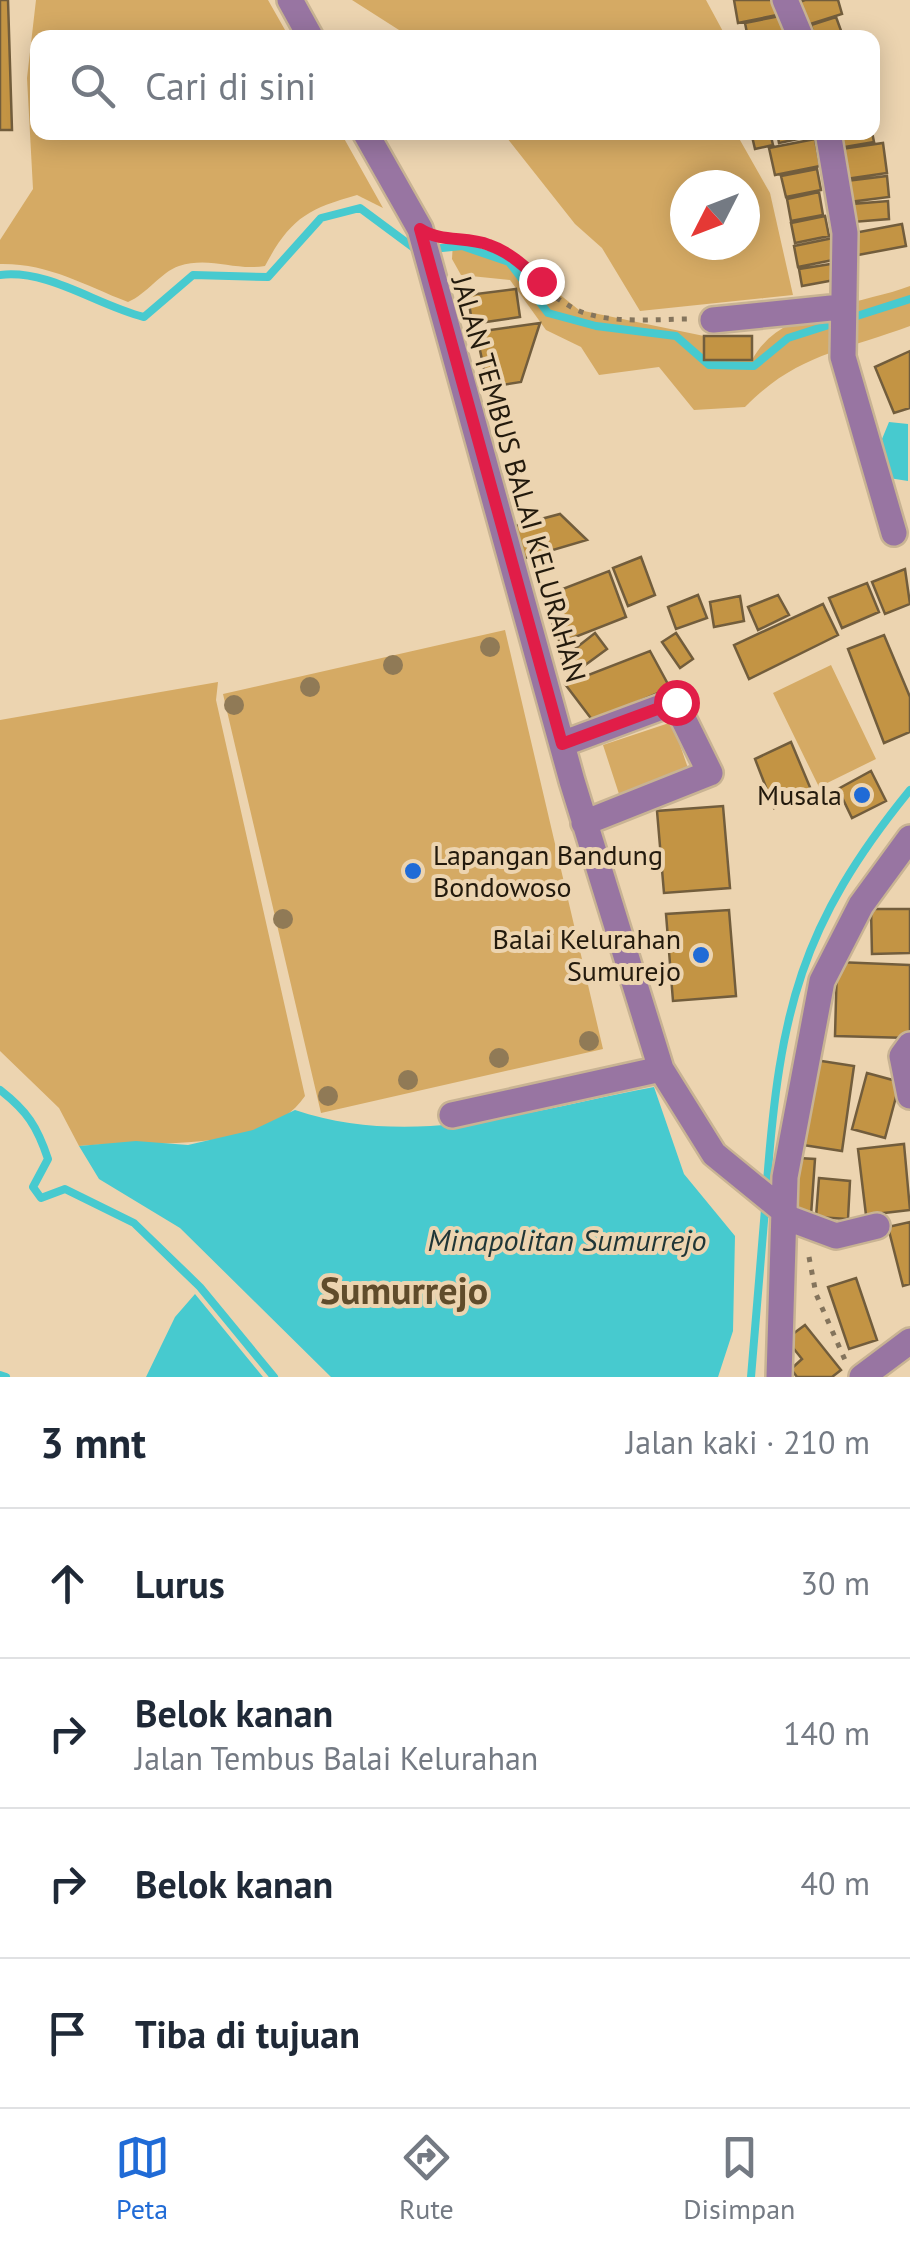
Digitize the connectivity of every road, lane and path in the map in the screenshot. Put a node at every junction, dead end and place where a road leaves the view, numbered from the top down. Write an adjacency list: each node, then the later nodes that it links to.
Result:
1 (290, 0): 3 (street)
2 (785, 0): 4 (street)
3 (307, 30)
4 (798, 30)
5 (370, 140): 7 (street, JALAN TEMBUS BALAI KELURAHAN)
6 (829, 140): 8 (street)
7 (420, 229): 9 (path); 11 (street, JALAN TEMBUS BALAI KELURAHAN)
8 (841, 307): 9 (street); 10 (street)
9 (713, 320)
10 (894, 533)
11 (562, 744): 12 (street, JALAN TEMBUS BALAI KELURAHAN); 12 (street)
12 (584, 823): 15 (street, JALAN TEMBUS BALAI KELURAHAN)
13 (906, 853): 18 (street)
14 (910, 1045): 16 (street)
15 (661, 1069): 17 (street); 18 (street, JALAN TEMBUS BALAI KELURAHAN)
16 (910, 1096)
17 (452, 1114)
18 (785, 1218): 19 (street, JALAN TEMBUS BALAI KELURAHAN); 21 (path); 22 (street)
19 (876, 1226)
20 (910, 1341): 21 (street)
21 (855, 1371)
22 (779, 1377)

